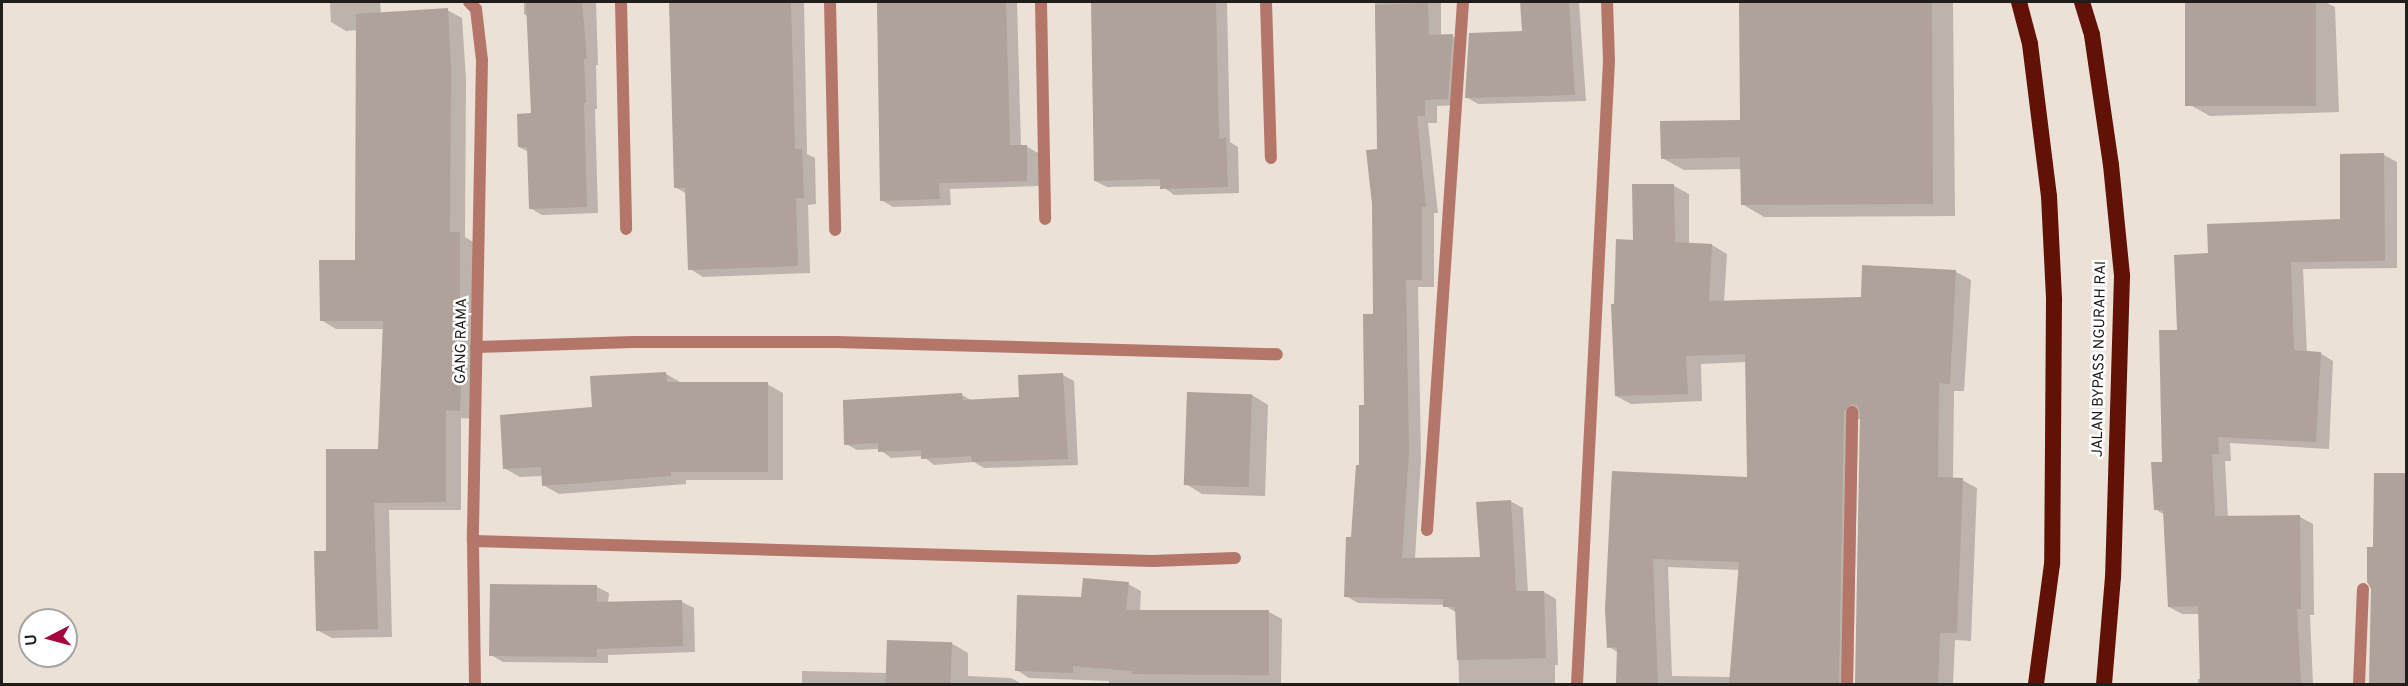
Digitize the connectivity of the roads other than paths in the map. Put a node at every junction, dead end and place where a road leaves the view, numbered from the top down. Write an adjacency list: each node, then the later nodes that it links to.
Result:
1 (469, 2): 14 (street, GANG RAMA)
2 (621, 2): 12 (street)
3 (830, 2): 13 (street)
4 (1041, 2): 11 (street)
5 (1266, 2): 10 (street)
6 (1463, 2): 17 (street)
7 (1607, 2): 22 (street)
8 (2019, 2): 24 (highway)
9 (2082, 2): 25 (highway, JALAN BYPASS NGURAH RAI)
10 (1270, 158)
11 (1045, 219)
12 (626, 229)
13 (835, 230)
14 (476, 347): 15 (street); 18 (street, GANG RAMA)
15 (1276, 354)
16 (1852, 412): 23 (street)
17 (1427, 530)
18 (473, 541): 19 (street); 21 (street, GANG RAMA)
19 (1234, 558)
20 (2363, 589): 26 (street)
21 (475, 684)
22 (1577, 684)
23 (1847, 684)
24 (2036, 684)
25 (2104, 684)
26 (2359, 684)

